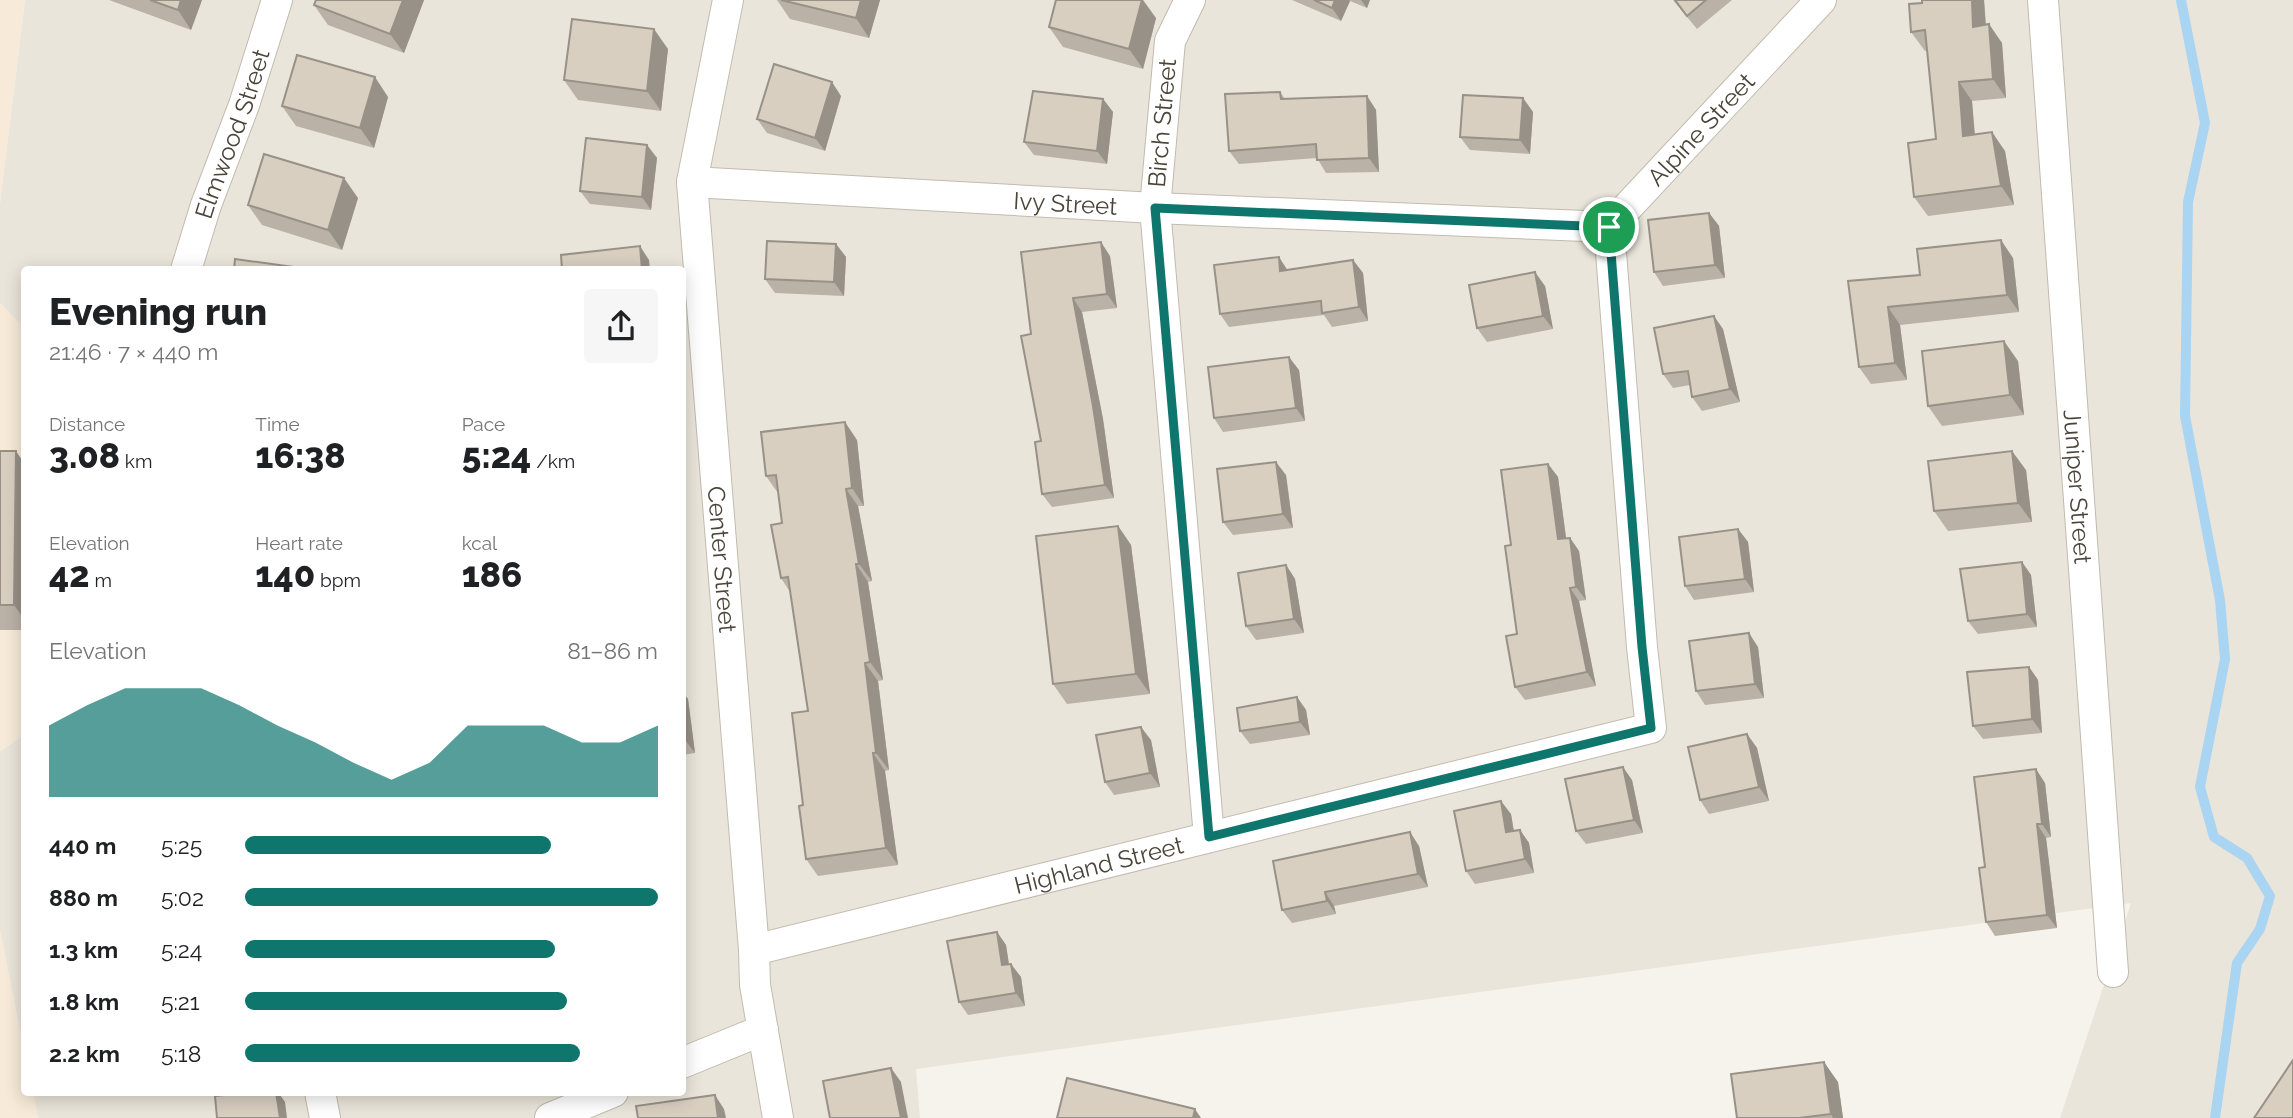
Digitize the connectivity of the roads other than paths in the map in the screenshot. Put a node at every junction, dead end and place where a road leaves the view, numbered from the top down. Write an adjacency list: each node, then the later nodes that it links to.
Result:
1 (277, 0): 9 (street, Elmwood Street)
2 (728, 0): 6 (street, Center Street)
3 (1190, 0): 7 (street, Birch Street)
4 (1821, 0): 8 (street, Alpine Street)
5 (2043, 0): 12 (street, Juniper Street)
6 (692, 182): 7 (street, Ivy Street); 11 (street, Center Street)
7 (1155, 208): 8 (street, Ivy Street); 10 (street, Birch Street)
8 (1609, 227): 10 (street, Highland Street)
9 (187, 266)
10 (1209, 837): 11 (street, Highland Street)
11 (754, 950): 13 (street, Center Street)
12 (2113, 972)
13 (763, 1030): 14 (street); 19 (street, Center Street)
14 (686, 1061)
15 (321, 1096): 17 (street)
16 (603, 1096): 18 (street)
17 (325, 1118)
18 (550, 1118)
19 (778, 1118)

